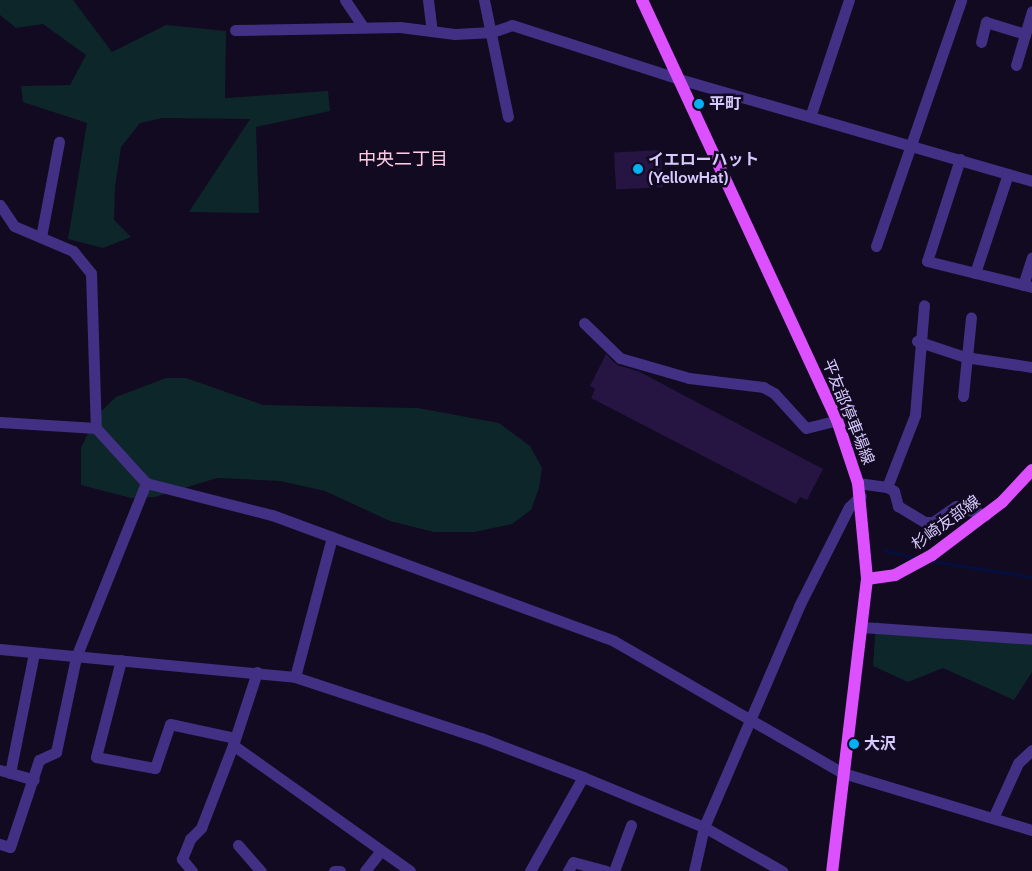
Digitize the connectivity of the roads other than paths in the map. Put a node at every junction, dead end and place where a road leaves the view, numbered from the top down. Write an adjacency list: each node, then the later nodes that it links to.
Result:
1 (345, 0): 8 (street)
2 (428, 0): 10 (street)
3 (484, 0): 11 (street)
4 (642, 0): 15 (main road, 平友部停車場線)
5 (849, 0): 16 (street)
6 (961, 0): 19 (street)
7 (1032, 11): 12 (street)
8 (363, 27): 9 (street); 10 (street)
9 (235, 30)
10 (432, 31): 11 (street)
11 (492, 32): 15 (street); 17 (street)
12 (1025, 34): 13 (street); 14 (street)
13 (981, 42)
14 (1016, 65)
15 (679, 79): 16 (street); 36 (main road, 平友部停車場線)
16 (811, 114): 19 (street)
17 (508, 117)
18 (59, 142): 24 (street)
19 (912, 144): 20 (street); 25 (street)
20 (960, 159): 21 (street); 27 (street)
21 (1008, 174): 22 (street); 27 (street)
22 (1032, 181)
23 (0, 205): 24 (street)
24 (41, 237): 38 (street)
25 (876, 246)
26 (1032, 257): 28 (street)
27 (976, 273): 28 (street)
28 (1027, 286)
29 (924, 305): 32 (street)
30 (971, 317): 33 (street)
31 (584, 323): 36 (street)
32 (917, 341): 33 (street); 42 (street)
33 (965, 356): 34 (street); 35 (street)
34 (1032, 367)
35 (963, 396)
36 (837, 420): 41 (main road, 平友部停車場線)
37 (0, 422): 38 (street)
38 (96, 428): 40 (street)
39 (1032, 470): 44 (main road, 杉崎友部線)
40 (146, 483): 45 (street); 51 (street)
41 (858, 483): 42 (street); 43 (main road, 平友部停車場線)
42 (887, 487): 44 (street)
43 (861, 496): 46 (main road, 平友部停車場線); 55 (street)
44 (986, 515): 46 (main road, 杉崎友部線)
45 (332, 537): 54 (street); 55 (street)
46 (867, 579): 47 (main road, 平友部停車場線)
47 (862, 627): 48 (street); 59 (main road, 平友部停車場線)
48 (1032, 639)
49 (0, 649): 50 (street)
50 (34, 653): 51 (street); 58 (street)
51 (76, 657): 52 (street); 61 (street)
52 (122, 660): 53 (street); 56 (street)
53 (257, 672): 54 (street); 56 (street)
54 (295, 678): 60 (street)
55 (752, 718): 59 (street); 64 (street)
56 (234, 741): 68 (street); 69 (street)
57 (1032, 750): 62 (street)
58 (5, 771): 61 (street)
59 (842, 773): 62 (street); 81 (main road, 平友部停車場線)
60 (582, 776): 64 (street); 75 (street)
61 (34, 780): 66 (street)
62 (994, 816): 65 (street)
63 (631, 824): 78 (street)
64 (704, 827): 79 (street); 80 (street)
65 (1032, 830)
66 (0, 844)
67 (238, 845): 70 (street)
68 (379, 852): 73 (street); 74 (street)
69 (192, 871)
70 (261, 871)
71 (334, 871): 72 (street)
72 (340, 871)
73 (365, 871)
74 (410, 871)
75 (530, 871)
76 (568, 871): 77 (street)
77 (606, 871)
78 (614, 871)
79 (694, 871)
80 (782, 871)
81 (832, 871)

